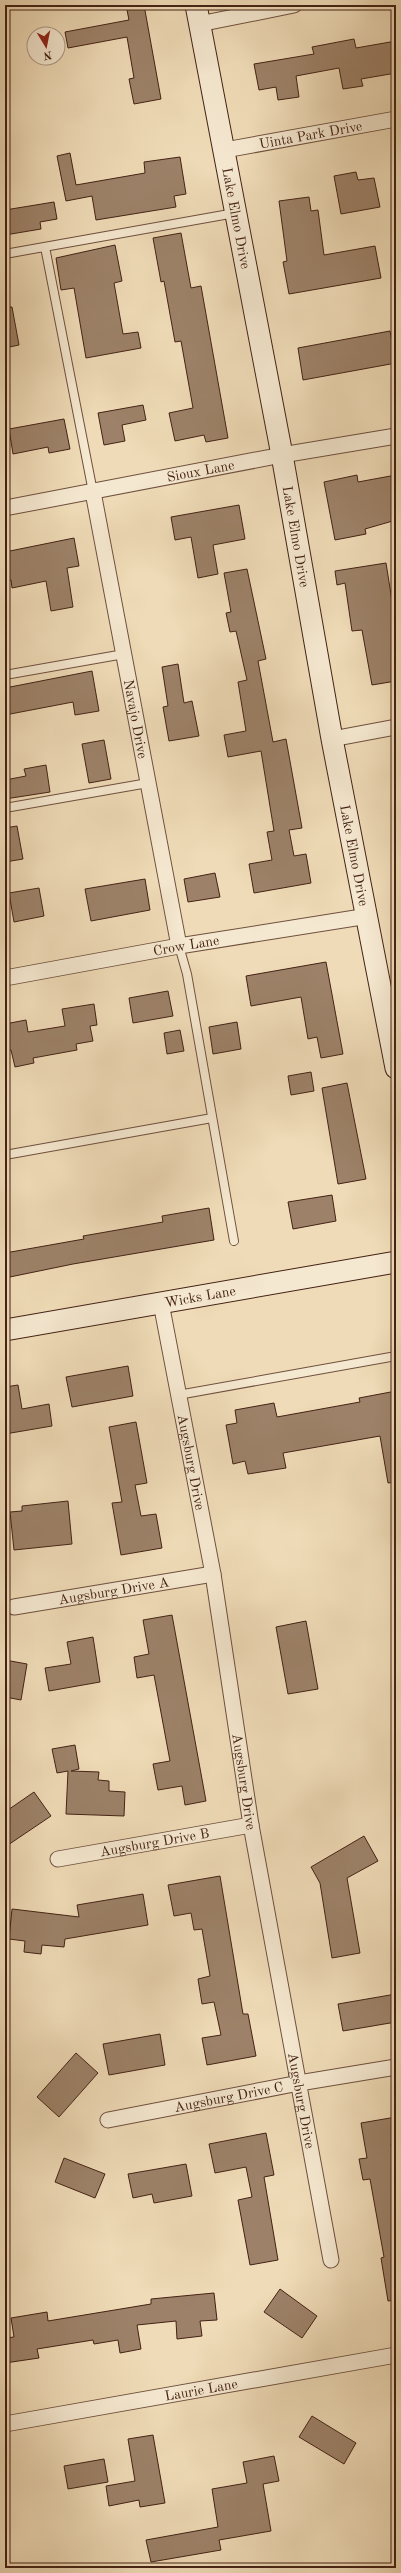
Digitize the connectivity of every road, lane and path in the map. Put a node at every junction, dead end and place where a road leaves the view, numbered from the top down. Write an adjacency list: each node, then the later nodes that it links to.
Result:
1 (294, 5): 2 (street)
2 (198, 14): 4 (main road, Lake Elmo Drive)
3 (396, 119): 4 (street, Uinta Park Drive)
4 (224, 150): 5 (main road, Lake Elmo Drive)
5 (236, 213): 6 (lane); 9 (main road, Lake Elmo Drive)
6 (45, 247): 7 (lane); 10 (lane)
7 (5, 254)
8 (396, 436): 9 (street, Sioux Lane)
9 (282, 455): 10 (street, Sioux Lane); 15 (main road, Lake Elmo Drive)
10 (93, 492): 11 (street, Sioux Lane); 12 (street, Navajo Drive)
11 (5, 508)
12 (124, 654): 13 (lane); 16 (street, Navajo Drive)
13 (5, 675)
14 (396, 728): 15 (street)
15 (332, 739): 18 (main road, Lake Elmo Drive)
16 (148, 783): 17 (lane); 19 (street, Navajo Drive)
17 (5, 808)
18 (368, 916): 19 (street, Crow Lane); 21 (main road, Lake Elmo Drive)
19 (179, 946): 20 (street, Crow Lane); 22 (lane)
20 (5, 978)
21 (396, 1068)
22 (212, 1118): 23 (lane); 24 (lane)
23 (5, 1155)
24 (234, 1241)
25 (396, 1262): 26 (main road, Wicks Lane)
26 (161, 1303): 27 (main road, Wicks Lane); 29 (street, Augsburg Drive)
27 (5, 1330)
28 (396, 1356): 29 (lane)
29 (178, 1395): 30 (street, Augsburg Drive)
30 (213, 1574): 31 (street, Augsburg Drive A); 32 (street, Augsburg Drive)
31 (14, 1607)
32 (251, 1825): 33 (street, Augsburg Drive B); 35 (street, Augsburg Drive)
33 (58, 1859)
34 (396, 2067): 35 (street, Augsburg Drive C)
35 (299, 2083): 36 (street, Augsburg Drive C); 37 (street, Augsburg Drive)
36 (108, 2120)
37 (331, 2260)
38 (396, 2354): 39 (street, Laurie Lane)
39 (5, 2424)

